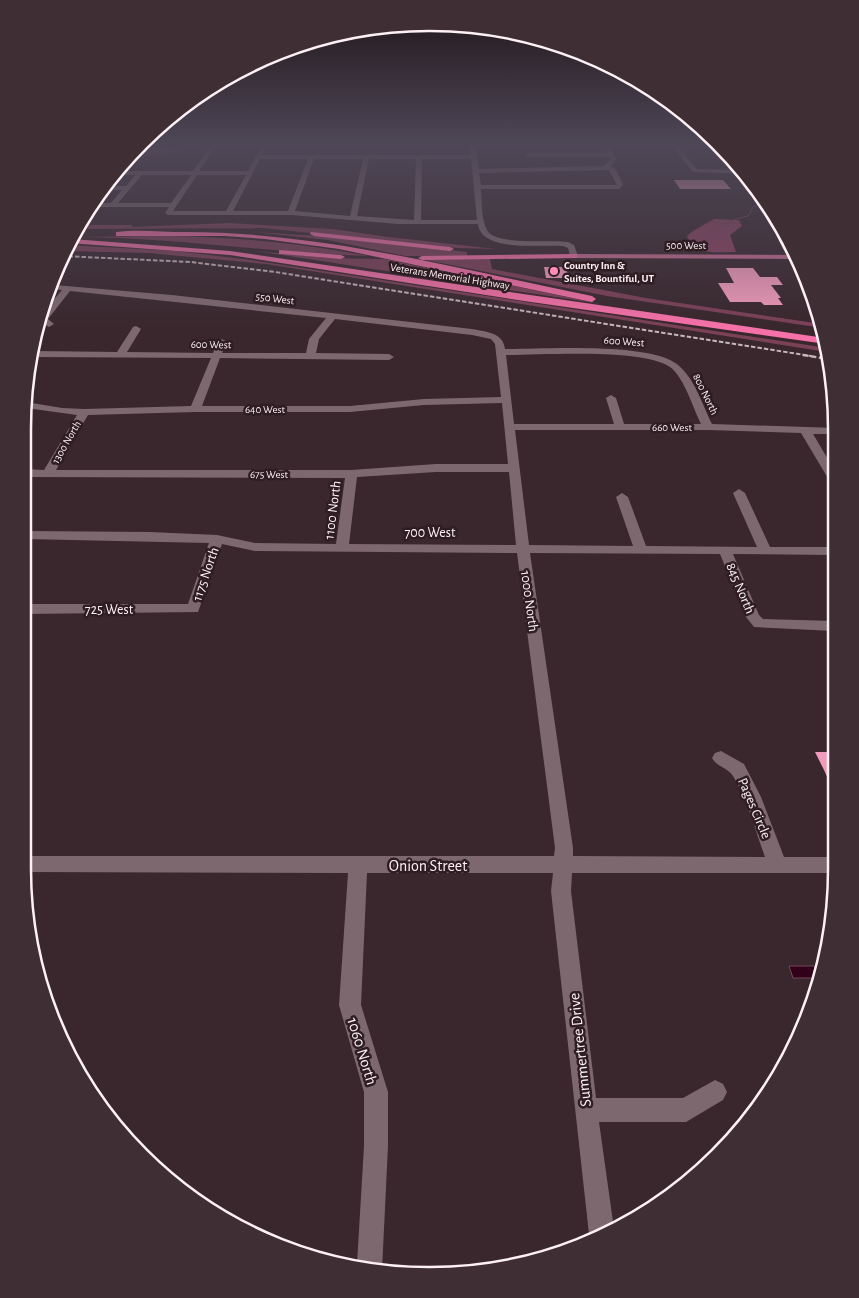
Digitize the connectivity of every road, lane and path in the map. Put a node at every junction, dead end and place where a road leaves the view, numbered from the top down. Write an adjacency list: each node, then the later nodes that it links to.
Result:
1 (172, 205): 7 (street)
2 (232, 206): 7 (street)
3 (294, 206): 8 (street)
4 (356, 206): 9 (street)
5 (417, 206): 10 (street)
6 (479, 206): 11 (street)
7 (228, 213): 8 (street)
8 (291, 213): 9 (street)
9 (353, 218): 10 (street)
10 (416, 222): 11 (street)
11 (481, 222): 18 (street)
12 (296, 232): 27 (highway, Veterans Memorial Highway)
13 (305, 233): 18 (highway)
14 (83, 234): 15 (highway)
15 (104, 234)
16 (79, 240): 18 (highway)
17 (79, 241): 29 (highway, Veterans Memorial Highway)
18 (574, 256): 19 (main road, 500 West)
19 (789, 257)
20 (58, 287): 21 (street, 550 West)
21 (68, 288): 22 (street); 23 (street, 550 West)
22 (49, 311)
23 (332, 317): 28 (street, 550 West); 35 (street)
24 (46, 322): 25 (street)
25 (49, 324)
26 (136, 329): 33 (street)
27 (815, 332)
28 (494, 337): 31 (street, 1000 North)
29 (817, 340)
30 (222, 342): 34 (street)
31 (500, 352): 37 (street, 600 West); 39 (street, 1000 North)
32 (39, 354): 33 (street, 600 West)
33 (120, 355): 34 (street, 600 West)
34 (217, 357): 35 (street, 600 West); 41 (street)
35 (310, 357): 36 (street, 600 West)
36 (389, 357)
37 (656, 357): 44 (street, 800 North)
38 (611, 398): 43 (street)
39 (505, 400): 41 (street, 640 West); 45 (street, 1000 North)
40 (32, 406): 42 (street, 640 West)
41 (194, 409): 42 (street, 640 West)
42 (84, 412): 51 (street, 1300 North)
43 (620, 427): 44 (street, 660 West); 45 (street, 660 West)
44 (708, 427): 46 (street, 660 West)
45 (508, 428): 48 (street, 1000 North)
46 (805, 430): 47 (street, 660 West); 49 (street)
47 (828, 431)
48 (513, 468): 52 (street, 675 West); 58 (street, 1000 North)
49 (828, 468)
50 (31, 473): 51 (street, 675 West)
51 (48, 473): 52 (street, 675 West)
52 (351, 474): 57 (street, 1100 North)
53 (739, 494): 61 (street)
54 (622, 497): 59 (street)
55 (31, 535): 56 (street, 700 West)
56 (217, 539): 57 (street, 700 West); 64 (street, 1175 North)
57 (342, 548): 58 (street, 700 West)
58 (523, 549): 59 (street, 700 West); 71 (street, 1000 North)
59 (641, 550): 60 (street, 700 West)
60 (725, 550): 61 (street, 700 West); 65 (street, 845 North)
61 (765, 550): 62 (street, 700 West)
62 (828, 550)
63 (31, 609): 64 (street, 725 West)
64 (193, 609)
65 (828, 626)
66 (722, 758): 69 (street, Pages Circle)
67 (31, 864): 68 (street, Onion Street)
68 (358, 865): 71 (street, Onion Street); 75 (street, 1060 North)
69 (778, 865): 70 (street, Onion Street); 71 (street, Onion Street)
70 (828, 865)
71 (562, 866): 73 (street, Summertree Drive)
72 (716, 1092): 73 (street)
73 (586, 1110): 74 (street, Summertree Drive)
74 (601, 1228)
75 (370, 1262)

